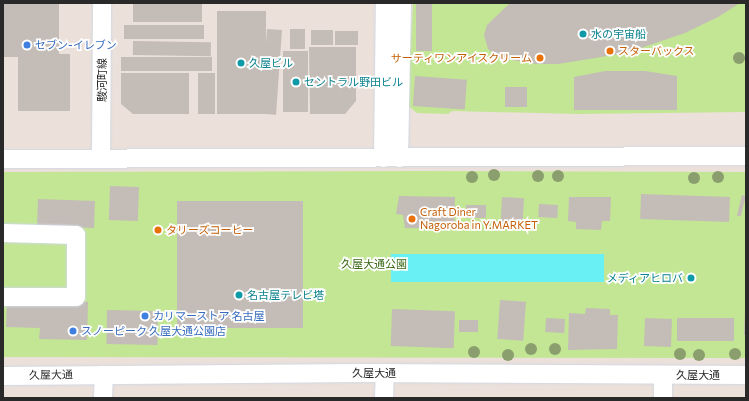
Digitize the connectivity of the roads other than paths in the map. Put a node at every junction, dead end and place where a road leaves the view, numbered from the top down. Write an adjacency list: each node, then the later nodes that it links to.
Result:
1 (102, 3): 5 (street, 駿河町線)
2 (385, 3): 6 (street)
3 (402, 3): 6 (street)
4 (746, 156): 6 (street)
5 (102, 158): 6 (street); 7 (street)
6 (391, 158)
7 (3, 159)
8 (3, 233): 9 (street)
9 (3, 297)
10 (384, 373): 11 (street, 久屋大通); 12 (street, 久屋大通); 16 (street)
11 (104, 374): 14 (street, 久屋大通); 15 (street)
12 (663, 375): 13 (street, 久屋大通); 17 (street)
13 (746, 375)
14 (3, 376)
15 (103, 398)
16 (384, 398)
17 (663, 398)

